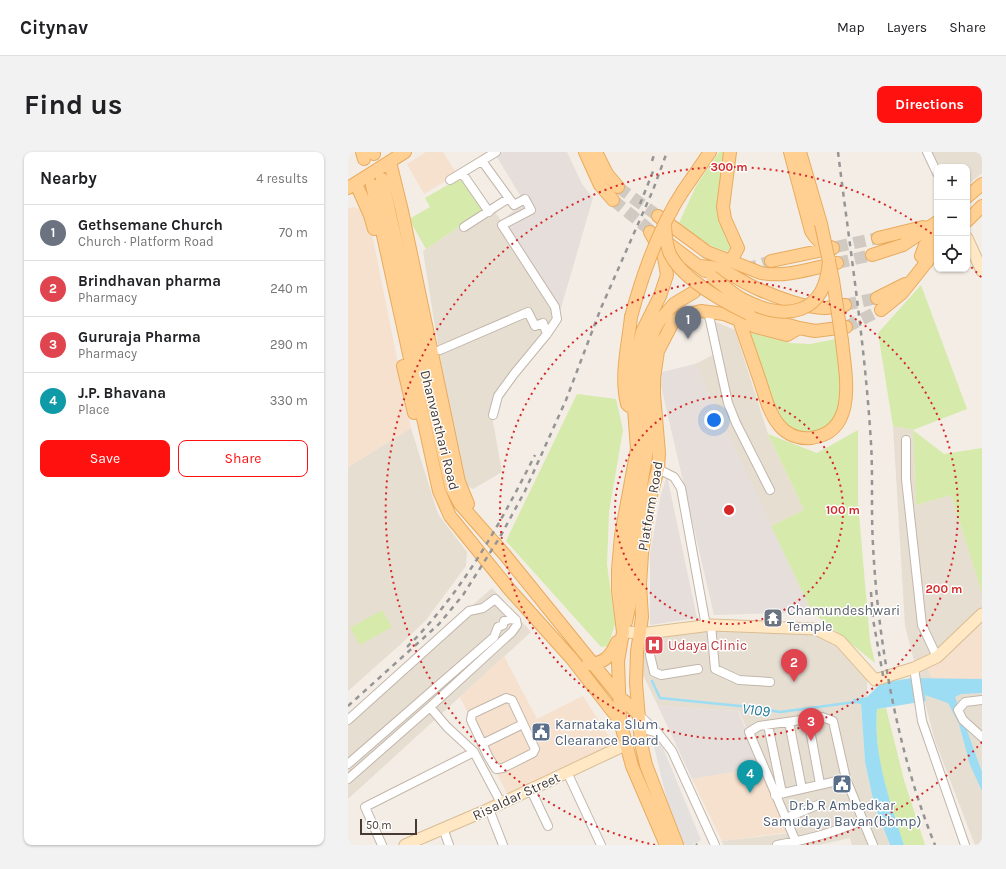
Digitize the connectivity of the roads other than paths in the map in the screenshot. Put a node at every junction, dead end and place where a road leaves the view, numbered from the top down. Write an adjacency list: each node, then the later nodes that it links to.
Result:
1 (405, 152): 11 (main road)
2 (496, 152): 10 (street)
3 (585, 152): 21 (main road)
4 (596, 152): 17 (main road)
5 (710, 152): 29 (main road, bridge)
6 (730, 152): 36 (main road)
7 (790, 152): 34 (main road)
8 (800, 152): 34 (main road, bridge)
9 (927, 152): 12 (street)
10 (482, 161): 13 (street); 20 (street)
11 (390, 162): 15 (main road); 56 (main road)
12 (934, 167)
13 (462, 173): 14 (street); 23 (street)
14 (450, 180)
15 (364, 183): 18 (main road); 56 (main road, Dhanvanthari Road); 63 (main road, Dhanvanthari Road)
16 (982, 184): 19 (main road)
17 (618, 188)
18 (348, 194)
19 (970, 194)
20 (509, 198): 23 (street); 49 (street)
21 (613, 200)
22 (982, 206): 25 (main road)
23 (488, 212): 28 (street)
24 (658, 216): 36 (main road)
25 (970, 218)
26 (934, 222): 31 (main road)
27 (934, 223): 35 (main road)
28 (464, 227)
29 (665, 227): 47 (main road, bridge); 51 (main road, bridge)
30 (934, 236): 38 (main road)
31 (878, 238)
32 (970, 245): 40 (street)
33 (934, 253): 38 (main road)
34 (834, 254): 36 (main road); 37 (main road); 39 (main road, bridge); 47 (main road, bridge)
35 (872, 255)
36 (731, 261)
37 (771, 261)
38 (926, 262): 41 (main road)
39 (699, 266): 44 (main road); 51 (main road)
40 (982, 271)
41 (914, 278): 43 (main road); 45 (main road)
42 (694, 292): 60 (main road)
43 (876, 298)
44 (845, 305)
45 (881, 310)
46 (708, 311): 47 (main road, Platform Road); 54 (main road, Platform Road); 55 (street)
47 (744, 317): 48 (main road)
48 (846, 327)
49 (547, 334): 50 (street); 52 (street)
50 (440, 350)
51 (634, 408): 60 (main road)
52 (493, 415)
53 (906, 440): 62 (street)
54 (658, 469): 59 (street); 61 (main road, Platform Road)
55 (770, 490)
56 (475, 522): 64 (main road, Dhanvanthari Road)
57 (982, 614): 62 (street)
58 (516, 620): 70 (street); 73 (street); 86 (street)
59 (709, 625): 61 (street); 65 (street); 67 (street)
60 (623, 632): 61 (street); 64 (main road); 68 (main road)
61 (644, 633): 66 (street); 71 (main road, Platform Road)
62 (936, 657): 65 (street)
63 (572, 659): 64 (main road); 74 (main road, Dhanvanthari Road)
64 (594, 664): 68 (main road, Dhanvanthari Road)
65 (914, 668): 112 (street)
66 (698, 669)
67 (770, 682)
68 (619, 696): 71 (main road, Dhanvanthari Road); 74 (main road)
69 (982, 700): 80 (street)
70 (430, 707): 83 (street); 88 (street)
71 (638, 714): 78 (main road, Platform Road); 79 (street)
72 (808, 719): 75 (street); 89 (street); 90 (street)
73 (348, 720)
74 (620, 721): 78 (main road); 82 (main road)
75 (788, 722): 77 (street); 92 (street)
76 (523, 724): 81 (street); 81 (street); 84 (street)
77 (768, 724): 93 (street); 93 (street)
78 (639, 728): 79 (street); 108 (main road, Platform Road)
79 (658, 733): 109 (street)
80 (982, 736)
81 (482, 744): 84 (street)
82 (625, 745): 87 (street, Risaldar Street); 107 (main road)
83 (474, 752): 85 (street); 102 (street)
84 (488, 756): 85 (street)
85 (478, 761): 94 (street)
86 (348, 764)
87 (567, 772): 91 (street, Risaldar Street); 106 (street)
88 (348, 779)
89 (846, 779): 90 (street); 98 (street)
90 (820, 784): 92 (street)
91 (530, 788): 94 (street, Risaldar Street); 99 (street)
92 (802, 789): 93 (street)
93 (778, 794): 97 (street)
94 (501, 803): 96 (street, Risaldar Street)
95 (820, 804): 97 (street)
96 (489, 809): 100 (street, Risaldar Street); 105 (street)
97 (786, 818): 101 (street)
98 (864, 820): 101 (street); 111 (street)
99 (548, 826)
100 (443, 828): 103 (street, Risaldar Street); 104 (street)
101 (796, 842): 110 (street)
102 (382, 845)
103 (405, 845)
104 (449, 845)
105 (503, 845)
106 (601, 845)
107 (666, 845)
108 (677, 845)
109 (715, 845)
110 (777, 845)
111 (873, 845)
112 (965, 845)

